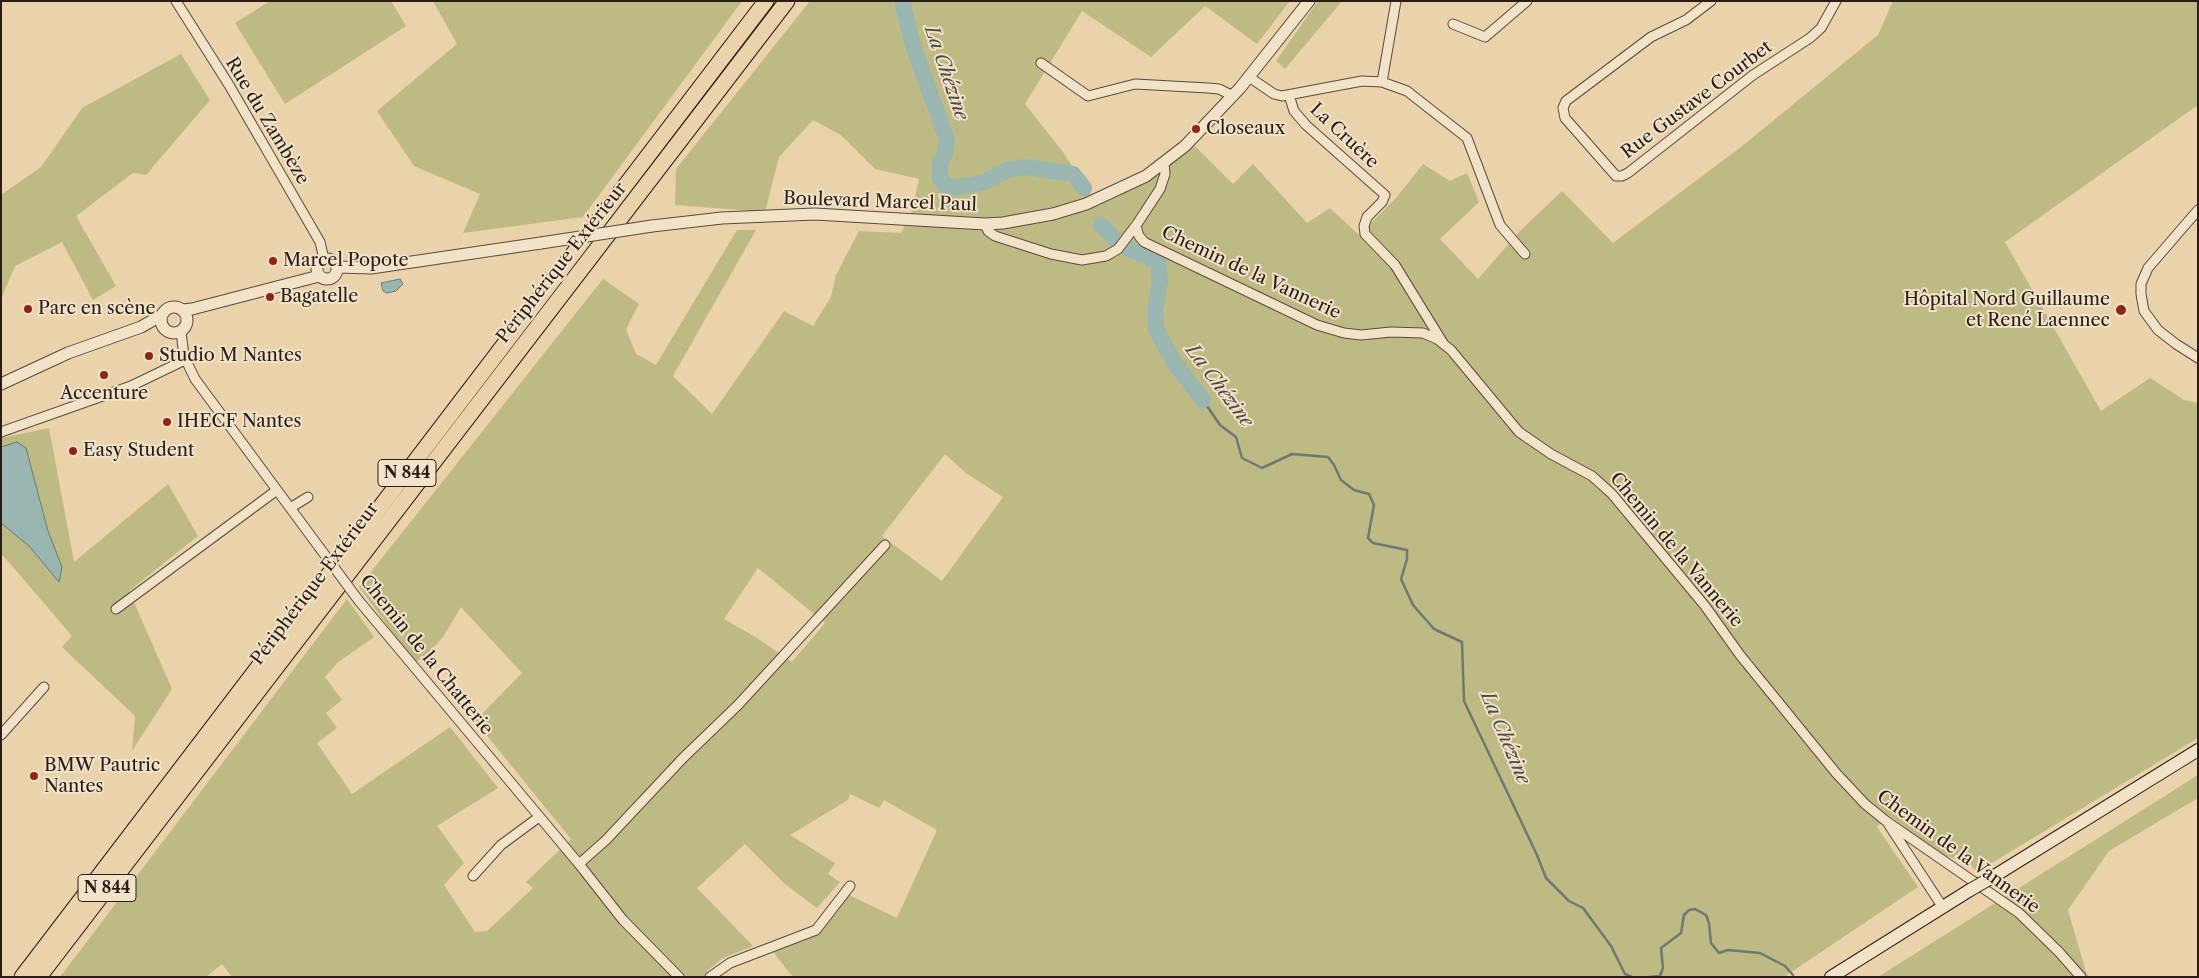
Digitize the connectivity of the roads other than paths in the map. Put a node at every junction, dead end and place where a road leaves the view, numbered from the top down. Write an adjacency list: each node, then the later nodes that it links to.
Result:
1 (176, 1): 20 (street, Rue du Zambèze)
2 (766, 1): 45 (highway, N 844)
3 (787, 1): 46 (highway, Périphérique Extérieur / N 844)
4 (1308, 1): 11 (street, Boulevard Marcel Paul)
5 (1396, 1): 12 (street)
6 (1712, 1): 7 (street, Rue Gustave Courbet)
7 (1836, 1)
8 (1523, 2): 9 (street)
9 (1452, 24)
10 (1041, 63): 14 (street)
11 (1249, 77): 13 (street); 14 (street, Boulevard Marcel Paul)
12 (1382, 82): 13 (street); 19 (street)
13 (1289, 95): 26 (street, La Cruère)
14 (1233, 96): 15 (street, Boulevard Marcel Paul)
15 (1164, 163): 17 (street, Boulevard Marcel Paul); 18 (street, Chemin de la Vannerie)
16 (2198, 210): 27 (street)
17 (984, 224): 18 (street, Chemin de la Vannerie); 21 (street, Boulevard Marcel Paul, bridge)
18 (1136, 226): 26 (street, Chemin de la Vannerie)
19 (1524, 254)
20 (324, 260): 21 (street); 22 (street)
21 (338, 267): 22 (street)
22 (320, 276): 23 (street)
23 (183, 310): 24 (street); 25 (street)
24 (162, 320): 25 (street); 29 (street)
25 (181, 332): 28 (street, Chemin de la Chatterie)
26 (1444, 345): 40 (street, Chemin de la Vannerie)
27 (2198, 358)
28 (186, 360): 30 (street); 31 (street, Chemin de la Chatterie)
29 (1, 384)
30 (1, 432)
31 (277, 490): 33 (street, Chemin de la Chatterie); 35 (street)
32 (308, 497): 33 (street)
33 (290, 508): 39 (street, Chemin de la Chatterie, bridge)
34 (885, 545): 41 (street)
35 (116, 609)
36 (44, 687): 37 (street)
37 (1, 735)
38 (2198, 750): 44 (main road, bridge)
39 (539, 817): 41 (street, Chemin de la Chatterie); 42 (street)
40 (1886, 821): 44 (street); 50 (street, Chemin de la Vannerie)
41 (579, 864): 47 (street, Chemin de la Chatterie)
42 (473, 876)
43 (850, 886): 48 (street)
44 (1942, 906): 49 (main road)
45 (22, 977)
46 (39, 977)
47 (679, 977)
48 (710, 977)
49 (1831, 977)
50 (2081, 977)

